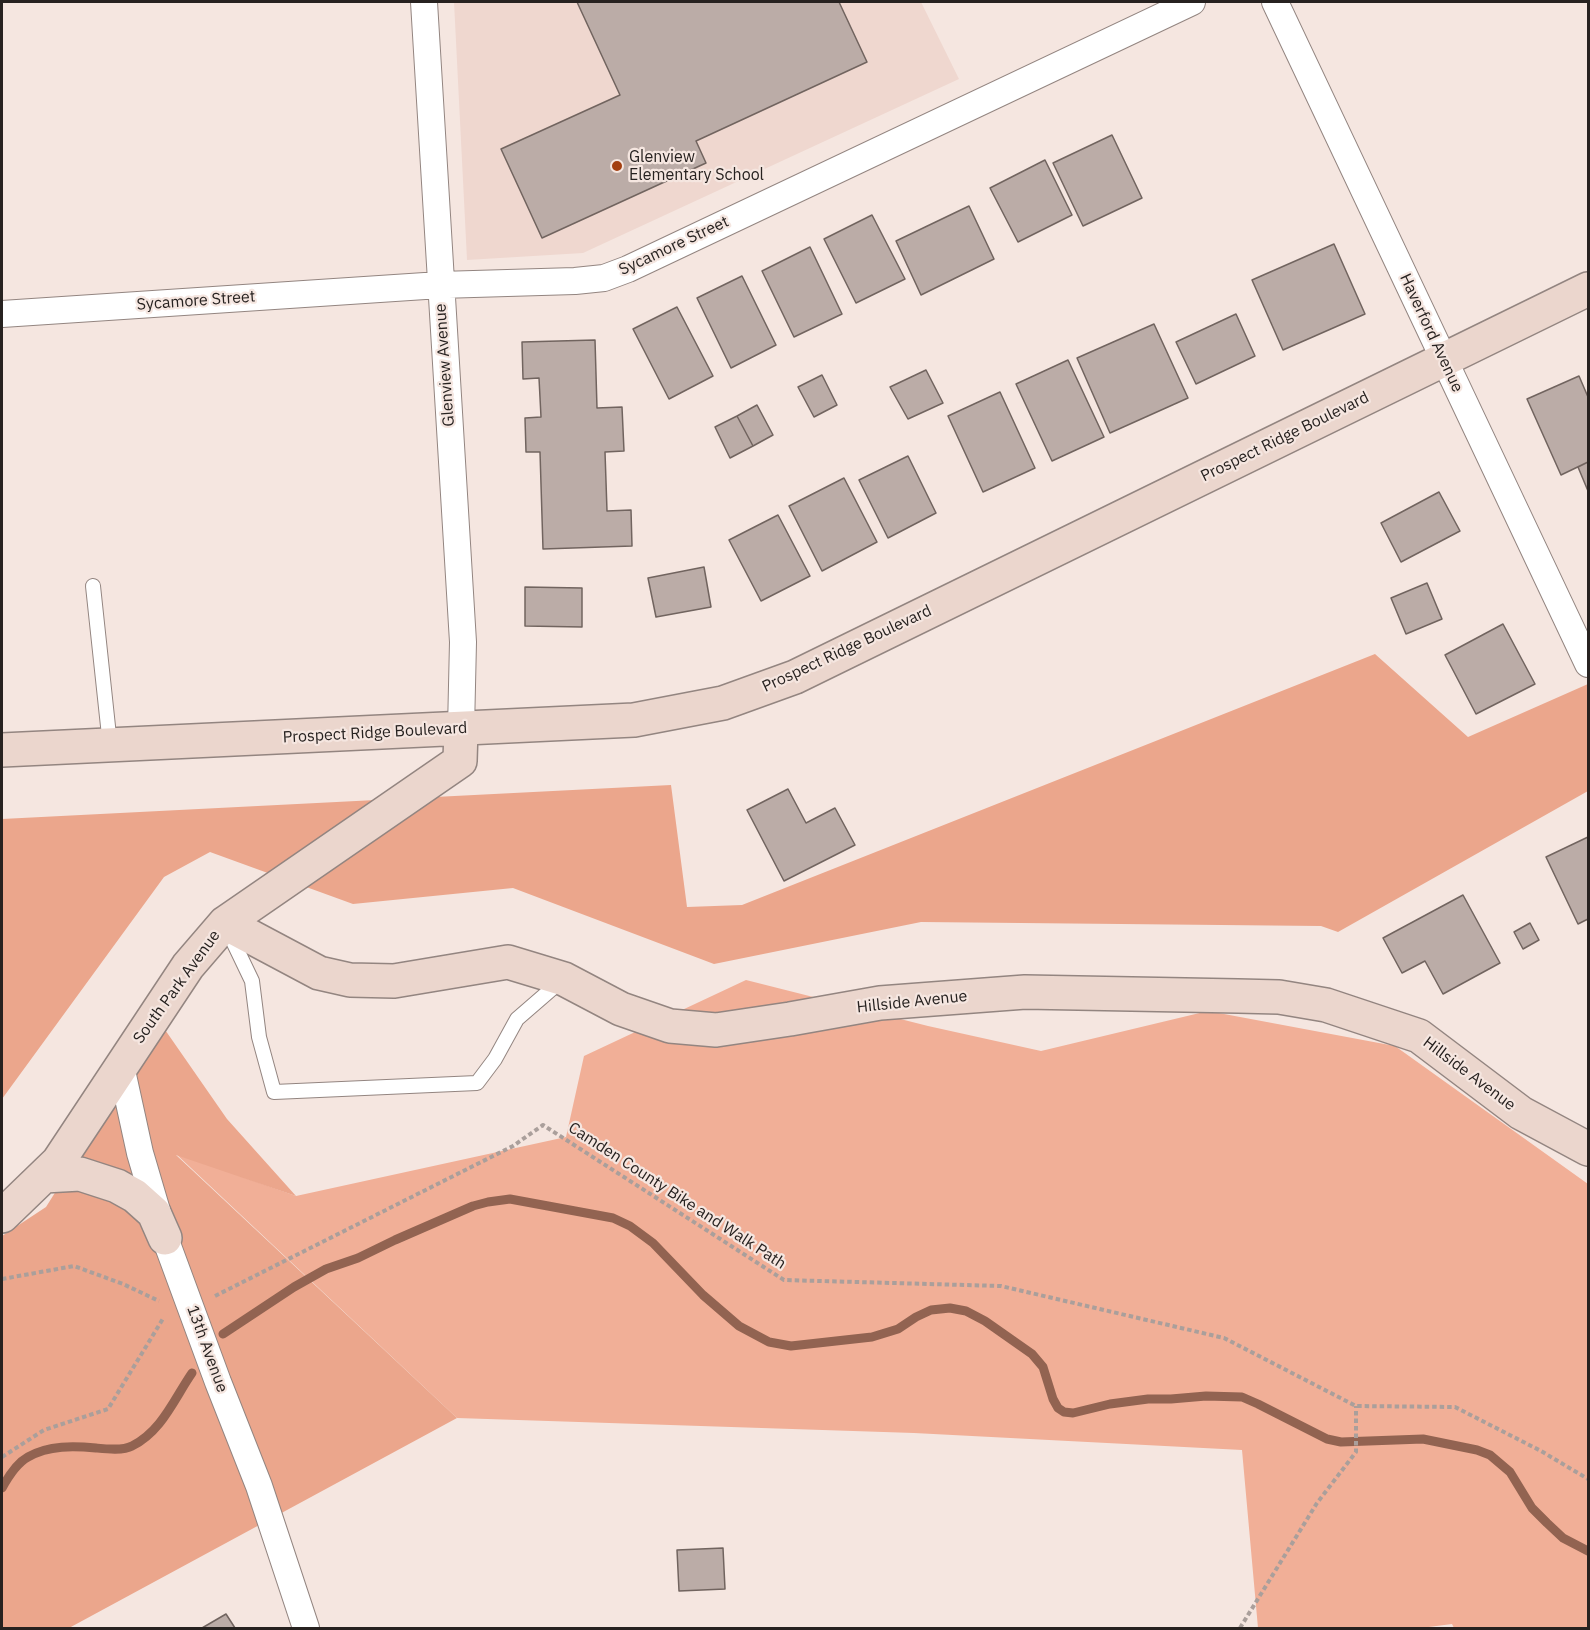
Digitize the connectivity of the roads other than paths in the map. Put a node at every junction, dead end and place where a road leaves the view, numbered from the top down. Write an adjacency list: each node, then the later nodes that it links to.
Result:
1 (424, 2): 4 (street, Glenview Avenue)
2 (1192, 2): 4 (street, Sycamore Street)
3 (1275, 2): 7 (street, Haverford Avenue)
4 (440, 285): 6 (street, Sycamore Street); 10 (street, Glenview Avenue)
5 (1588, 289): 7 (street, Prospect Ridge Boulevard)
6 (2, 314)
7 (1444, 360): 9 (street, Haverford Avenue); 10 (street, Prospect Ridge Boulevard)
8 (93, 586): 11 (lane)
9 (1588, 664)
10 (461, 729): 11 (street, Prospect Ridge Boulevard); 13 (street, South Park Avenue)
11 (110, 745): 12 (street, Prospect Ridge Boulevard)
12 (2, 750)
13 (225, 923): 14 (street, Hillside Avenue); 14 (lane); 15 (street, South Park Avenue)
14 (564, 979): 16 (street, Hillside Avenue)
15 (121, 1066): 17 (street, South Park Avenue); 19 (street, 13th Avenue)
16 (1588, 1149)
17 (44, 1176): 18 (street, South Park Avenue); 19 (street)
18 (2, 1216)
19 (165, 1238): 20 (street, 13th Avenue)
20 (306, 1629)

